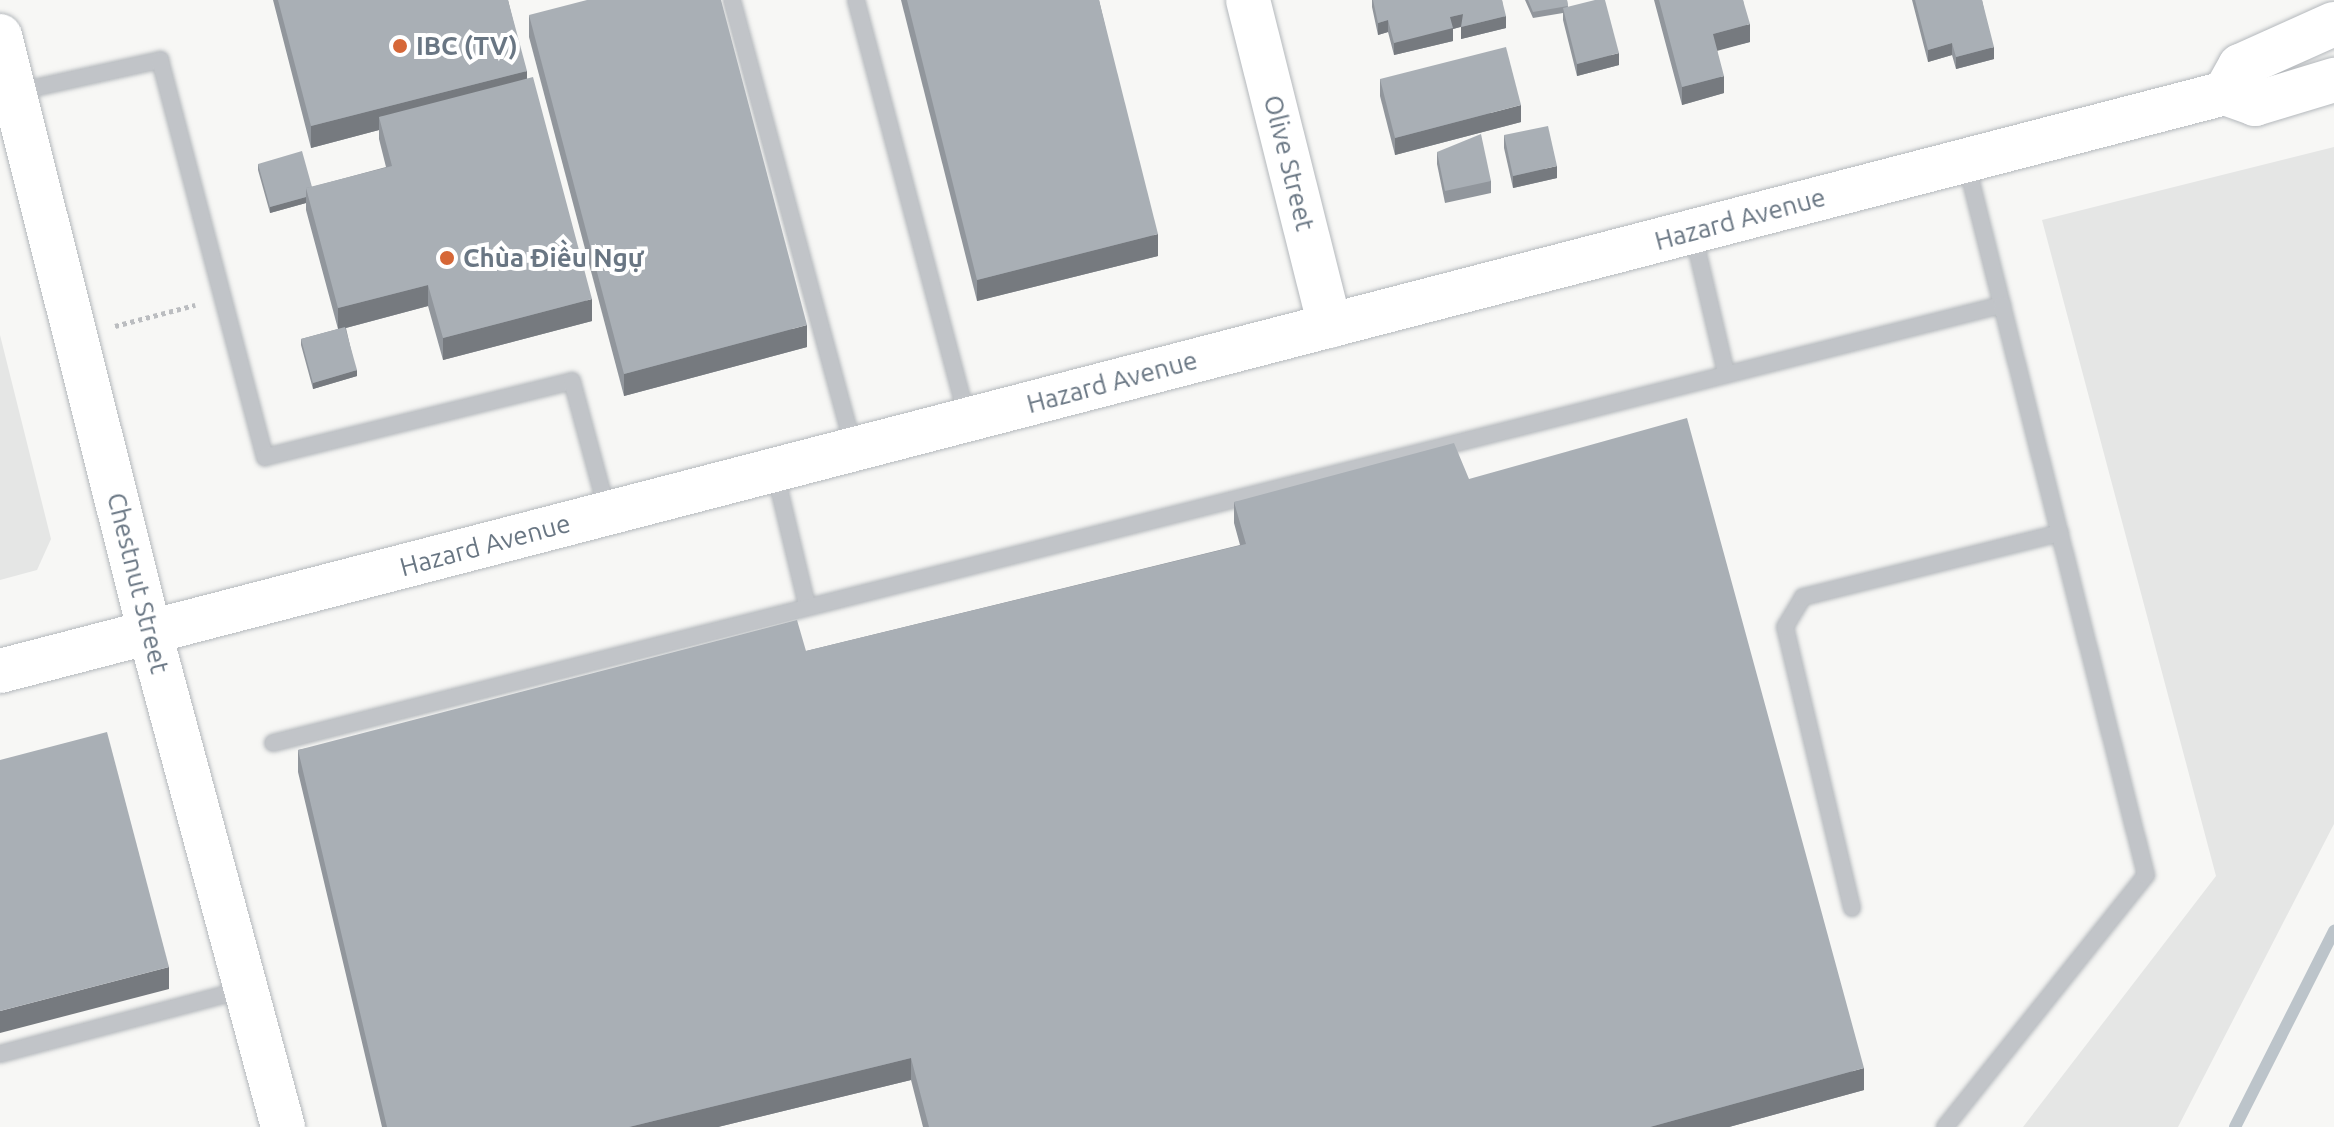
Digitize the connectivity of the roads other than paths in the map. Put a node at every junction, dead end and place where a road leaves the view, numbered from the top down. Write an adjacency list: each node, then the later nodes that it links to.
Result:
1 (732, 0): 17 (lane)
2 (856, 0): 16 (lane)
3 (1248, 0): 14 (street, Olive Street)
4 (2334, 24): 8 (street)
5 (1, 42): 7 (street, Chestnut Street)
6 (2334, 80): 9 (street, Hazard Avenue)
7 (14, 93): 19 (lane); 22 (street, Chestnut Street)
8 (2225, 93): 9 (street, Hazard Avenue); 11 (street, Hazard Avenue)
9 (2284, 97): 10 (street)
10 (2334, 107)
11 (1965, 161): 12 (street, Hazard Avenue); 13 (lane)
12 (1693, 231): 14 (street, Hazard Avenue); 15 (lane)
13 (2002, 305): 15 (lane); 20 (lane)
14 (1330, 326): 16 (street, Hazard Avenue)
15 (1726, 373): 21 (lane)
16 (968, 420): 17 (street, Hazard Avenue)
17 (854, 450): 18 (street, Hazard Avenue)
18 (775, 470): 19 (street, Hazard Avenue); 21 (lane)
19 (608, 514): 22 (street, Hazard Avenue)
20 (2060, 533): 25 (lane); 29 (lane)
21 (807, 605): 24 (lane)
22 (150, 633): 23 (street, Hazard Avenue); 26 (street, Chestnut Street)
23 (0, 671)
24 (273, 743)
25 (1852, 908)
26 (248, 989): 27 (lane); 28 (street, Chestnut Street)
27 (0, 1054)
28 (283, 1127)
29 (1945, 1127)

